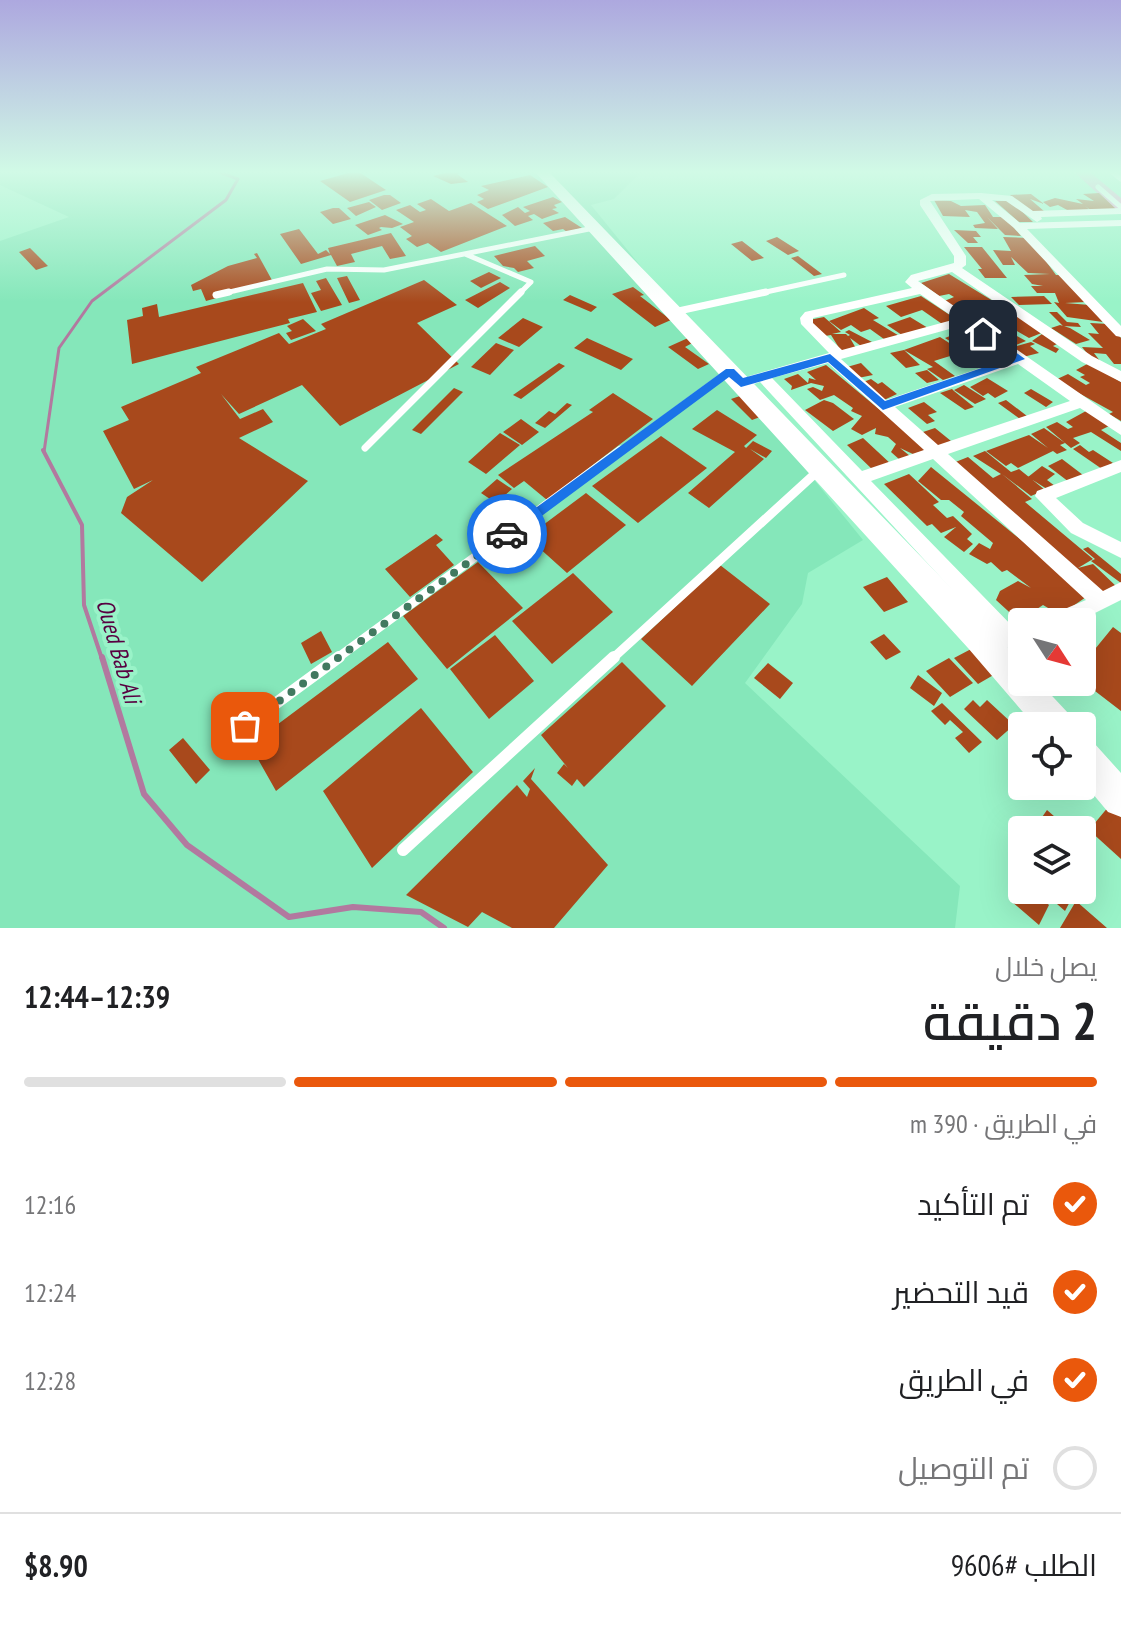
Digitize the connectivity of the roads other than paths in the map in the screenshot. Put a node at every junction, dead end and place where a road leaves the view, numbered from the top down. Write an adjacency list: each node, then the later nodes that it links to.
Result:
1 (582, 215): 8 (main road)
2 (933, 215): 10 (street)
3 (1005, 215): 7 (street)
4 (1033, 215): 6 (street)
5 (1121, 223): 6 (street)
6 (1044, 225): 7 (street)
7 (1018, 226): 16 (street)
8 (594, 228): 9 (lane); 14 (main road)
9 (465, 254): 13 (lane); 24 (lane)
10 (954, 268): 12 (street); 20 (street)
11 (844, 275): 14 (lane)
12 (920, 290): 15 (street); 17 (street)
13 (216, 295)
14 (674, 312): 19 (main road)
15 (964, 321): 17 (street); 18 (street)
16 (1121, 333)
17 (834, 356): 19 (street); 22 (street)
18 (1020, 359): 21 (street); 22 (street)
19 (744, 377): 27 (main road); 28 (street); 37 (lane)
20 (1121, 377)
21 (1082, 402): 23 (street); 25 (street)
22 (883, 406): 25 (street)
23 (1121, 430)
24 (365, 448)
25 (935, 452): 28 (street); 31 (street)
26 (1121, 466): 29 (street)
27 (820, 469): 34 (main road); 40 (lane)
28 (861, 478): 33 (street)
29 (1121, 550)
30 (1121, 590): 31 (street)
31 (1102, 602): 32 (street)
32 (1088, 608)
33 (1008, 629)
34 (979, 638): 35 (street); 36 (main road)
35 (1008, 638)
36 (1045, 712)
37 (245, 726)
38 (1096, 771): 39 (main road)
39 (1121, 799)
40 (403, 850)

